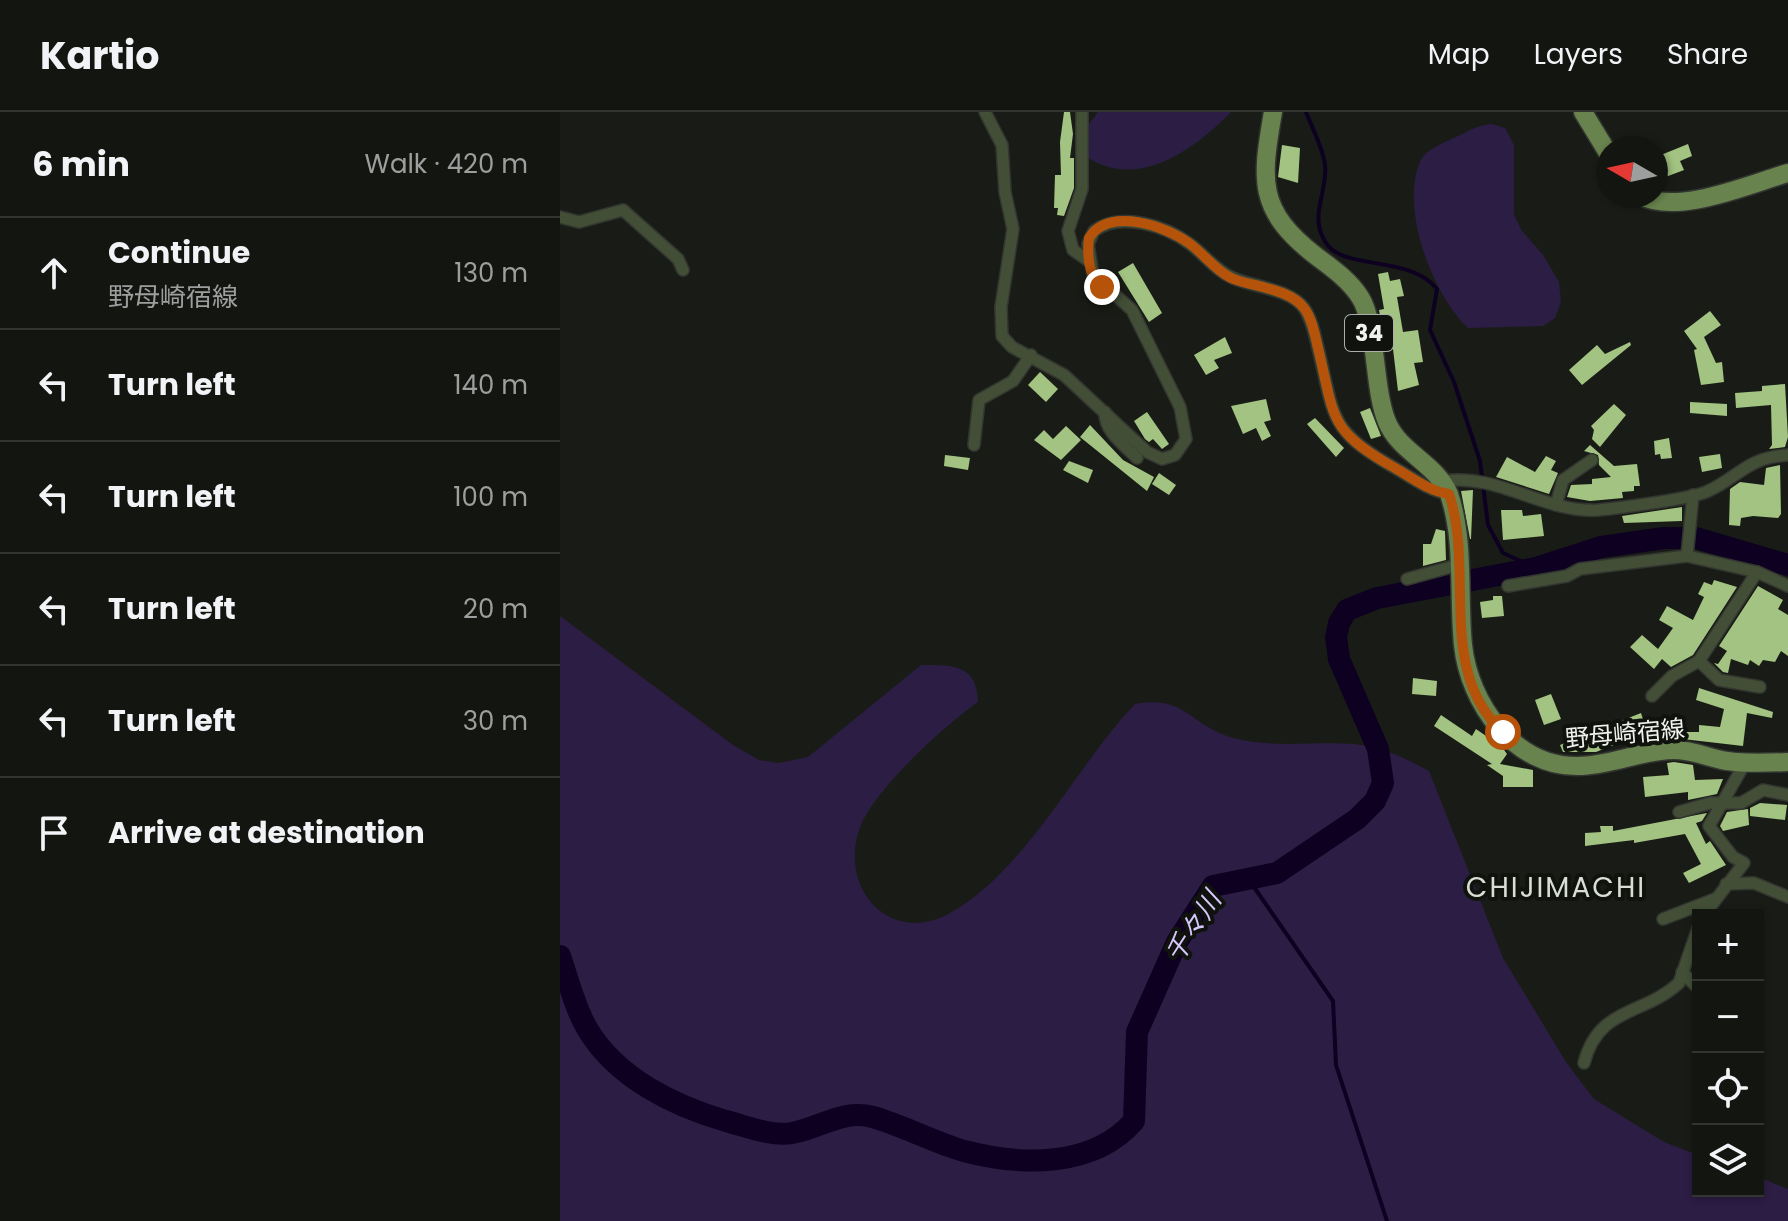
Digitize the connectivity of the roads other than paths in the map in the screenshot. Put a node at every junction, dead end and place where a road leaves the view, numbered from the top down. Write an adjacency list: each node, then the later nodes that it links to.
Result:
1 (985, 112): 11 (street)
2 (1082, 112): 9 (street)
3 (1273, 112): 17 (main road, 34)
4 (1583, 112): 5 (main road)
5 (1598, 136)
6 (1788, 173): 7 (main road)
7 (1668, 201)
8 (560, 217): 10 (street)
9 (1089, 261): 12 (street); 17 (street)
10 (683, 270)
11 (1031, 355): 12 (street); 13 (street)
12 (1105, 411): 15 (street)
13 (974, 445)
14 (1788, 455): 18 (street)
15 (1137, 458)
16 (1592, 460): 19 (street)
17 (1447, 488): 19 (street); 21 (main road, 野母崎宿線)
18 (1693, 495): 19 (street); 20 (street)
19 (1556, 505)
20 (1688, 553): 22 (street); 24 (street)
21 (1458, 566): 23 (street); 30 (main road, 野母崎宿線)
22 (1757, 572): 25 (street); 26 (street)
23 (1407, 579)
24 (1508, 586)
25 (1788, 586)
26 (1699, 661): 27 (street); 28 (street)
27 (1760, 687)
28 (1652, 696)
29 (1788, 762): 30 (main road, 野母崎宿線)
30 (1745, 763): 32 (street)
31 (1788, 795): 32 (street)
32 (1723, 803): 33 (street); 34 (street)
33 (1679, 812)
34 (1726, 884): 35 (street); 36 (street)
35 (1788, 897)
36 (1715, 899): 37 (street); 38 (street)
37 (1708, 909)
38 (1663, 919)
39 (1692, 944): 40 (street)
40 (1682, 972): 41 (street); 42 (street)
41 (1692, 982)
42 (1584, 1063)

